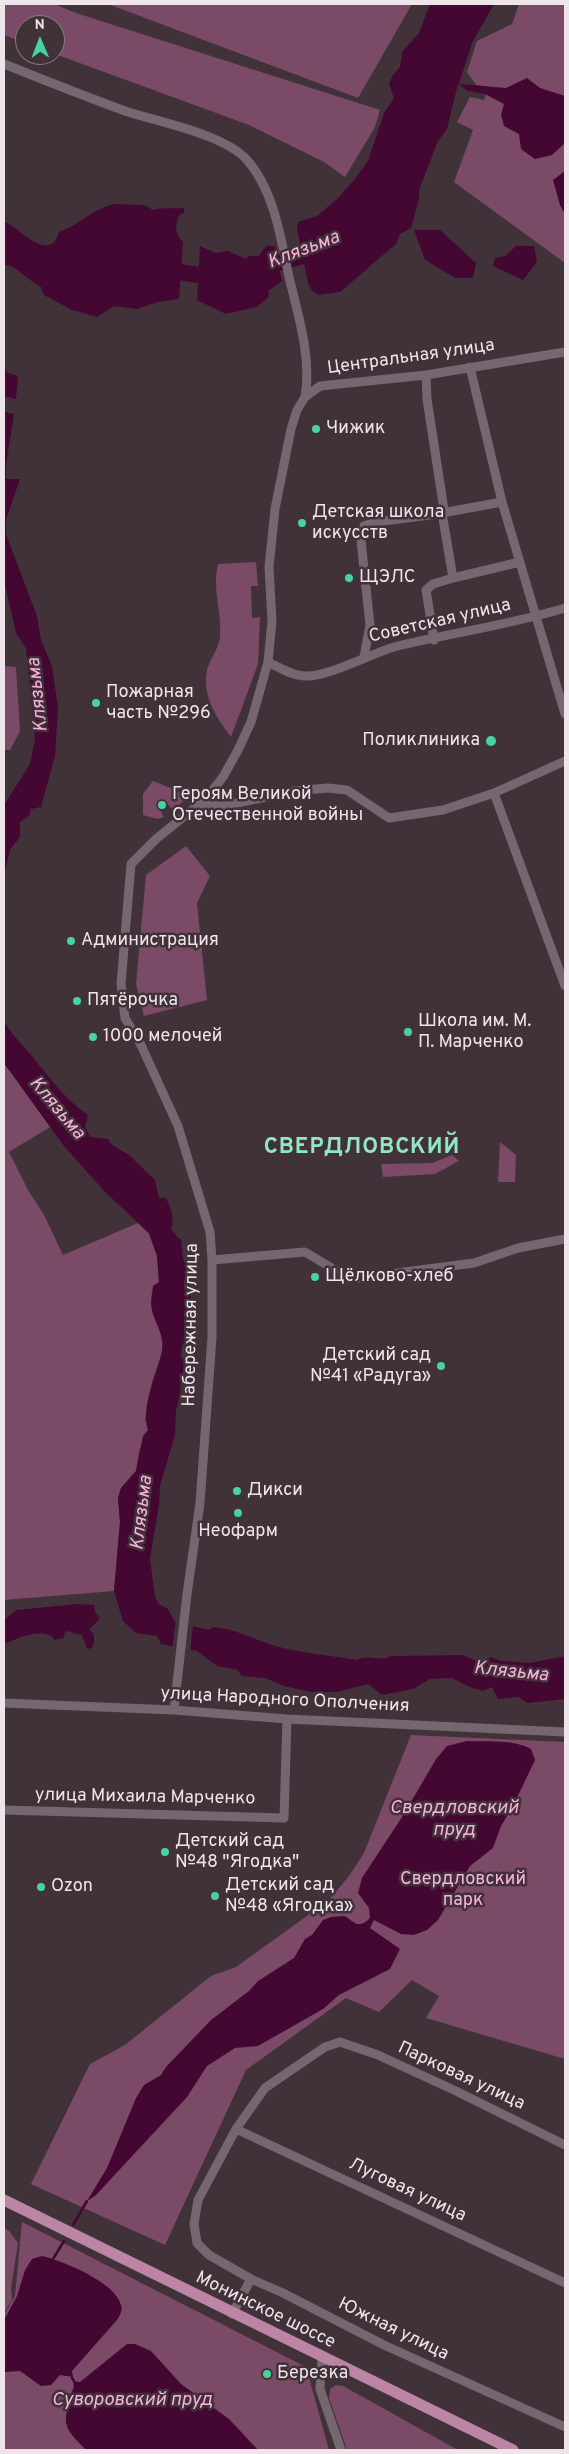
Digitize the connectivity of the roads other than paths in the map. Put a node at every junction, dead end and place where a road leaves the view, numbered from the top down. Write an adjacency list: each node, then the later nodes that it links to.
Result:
1 (4, 64): 5 (street)
2 (565, 352): 3 (street, Центральная улица)
3 (470, 367): 4 (street, Центральная улица); 6 (street)
4 (426, 375): 5 (street, Центральная улица); 7 (street)
5 (305, 397): 14 (street)
6 (502, 502): 7 (street); 8 (street)
7 (442, 513): 9 (street); 13 (street)
8 (520, 562): 9 (street); 11 (street)
9 (453, 578): 12 (street)
10 (565, 608): 11 (street, Советская улица)
11 (535, 617): 12 (street, Советская улица); 15 (street)
12 (434, 640): 13 (street, Советская улица)
13 (364, 657): 14 (street, Советская улица)
14 (268, 662): 18 (street)
15 (565, 714)
16 (565, 761): 17 (street)
17 (494, 793): 18 (street); 19 (street)
18 (199, 805): 21 (street, Набережная улица)
19 (565, 986)
20 (565, 1239): 21 (street)
21 (212, 1260): 23 (street, Набережная улица)
22 (4, 1703): 23 (street, улица Народного Ополчения)
23 (174, 1710): 24 (street, улица Народного Ополчения)
24 (287, 1719): 25 (street, улица Народного Ополчения); 26 (street, улица Михаила Марченко)
25 (565, 1732)
26 (4, 1810)
27 (236, 2129): 28 (street, Парковая улица); 30 (street, Южная улица); 31 (street, Луговая улица)
28 (565, 2145)
29 (4, 2200): 32 (main road, Монинское шоссе)
30 (251, 2279): 32 (street); 34 (street, Южная улица)
31 (565, 2282)
32 (232, 2314): 33 (main road, Монинское шоссе)
33 (322, 2358): 35 (street); 36 (main road, Монинское шоссе)
34 (565, 2427)
35 (341, 2450)
36 (513, 2450)

